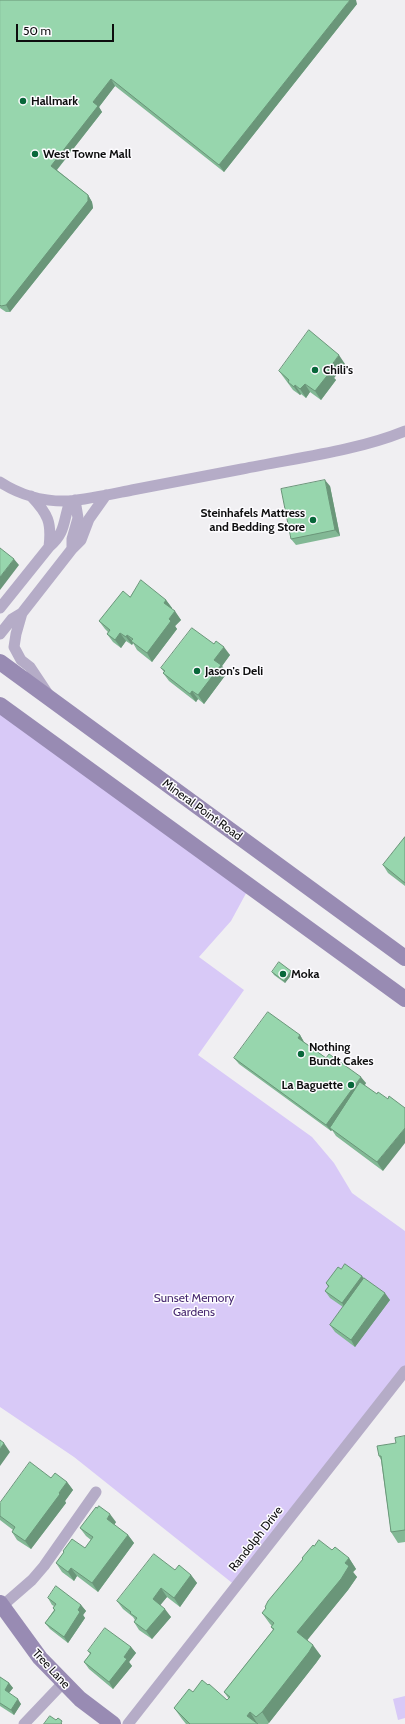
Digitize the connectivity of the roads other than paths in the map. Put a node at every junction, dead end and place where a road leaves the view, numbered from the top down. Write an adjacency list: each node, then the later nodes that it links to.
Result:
1 (405, 431): 3 (street)
2 (0, 482): 4 (street)
3 (106, 495): 5 (street); 7 (street)
4 (30, 496): 5 (street); 6 (street)
5 (72, 500): 6 (street); 7 (street)
6 (49, 547): 8 (street)
7 (72, 549): 9 (street)
8 (0, 608)
9 (22, 613): 10 (street); 12 (street)
10 (0, 634)
11 (0, 662): 12 (main road, Mineral Point Road)
12 (54, 702): 14 (main road, Mineral Point Road)
13 (0, 705): 15 (main road)
14 (405, 958)
15 (405, 999)
16 (405, 1371): 22 (street, Randolph Drive)
17 (96, 1492): 18 (street)
18 (1, 1604): 19 (main road, Tree Lane)
19 (63, 1683): 20 (street); 21 (main road, Tree Lane)
20 (24, 1724)
21 (113, 1724)
22 (128, 1724)

